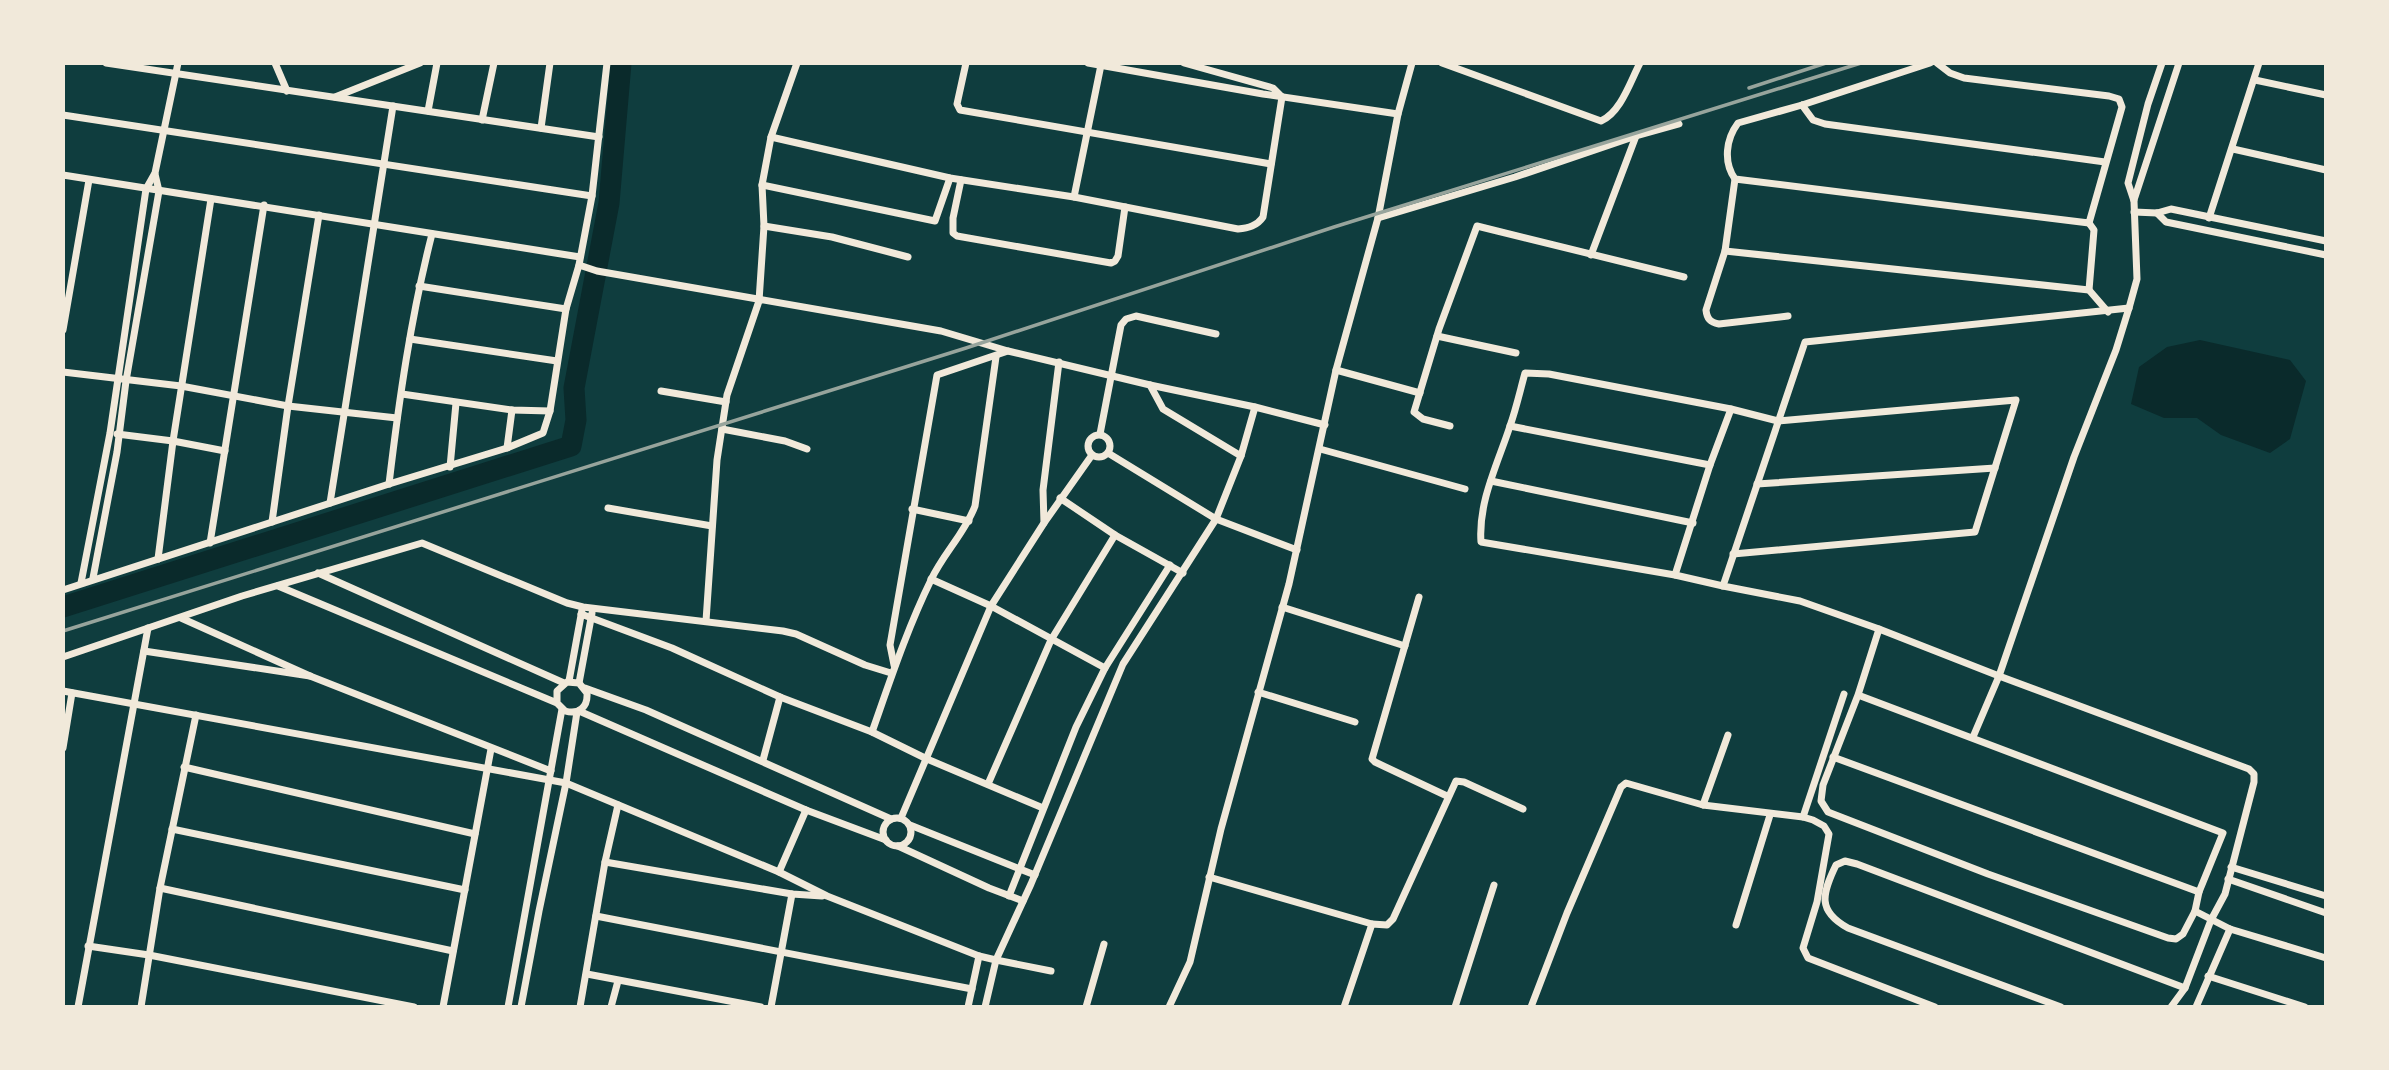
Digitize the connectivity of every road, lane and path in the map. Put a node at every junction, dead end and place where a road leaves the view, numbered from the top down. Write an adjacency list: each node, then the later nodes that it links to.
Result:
1 (106, 63): 22 (street)
2 (178, 63): 22 (street)
3 (275, 63): 24 (street)
4 (420, 63): 26 (street)
5 (437, 63): 32 (street)
6 (495, 63): 35 (street)
7 (550, 63): 37 (street)
8 (607, 63): 41 (street)
9 (797, 63): 42 (street)
10 (966, 63): 39 (street)
11 (1088, 63): 21 (street)
12 (1184, 63): 27 (street)
13 (1412, 63): 33 (street)
14 (1442, 63): 15 (street)
15 (1640, 63)
16 (1930, 63): 29 (street)
17 (1937, 63): 44 (street)
18 (2162, 63): 28 (street)
19 (2179, 63): 31 (street)
20 (2259, 63): 23 (street)
21 (1101, 65): 27 (street); 39 (street)
22 (176, 74): 24 (street); 38 (street)
23 (2255, 80): 25 (street); 43 (street)
24 (288, 91): 26 (street)
25 (2326, 95)
26 (334, 97): 30 (street)
27 (1282, 97): 33 (street); 46 (street)
28 (2148, 104): 31 (street); 60 (street)
29 (1802, 105): 44 (street); 51 (street)
30 (393, 106): 32 (street); 45 (street)
31 (2165, 107): 60 (street)
32 (428, 111): 35 (street)
33 (1398, 114): 66 (street)
34 (63, 116): 38 (street)
35 (482, 120): 37 (street)
36 (1679, 124): 40 (street)
37 (541, 128): 41 (street)
38 (164, 132): 45 (street); 48 (street)
39 (1087, 132): 46 (street); 58 (street)
40 (1636, 136): 66 (street); 77 (street)
41 (599, 137): 57 (street)
42 (771, 137): 50 (street); 54 (street)
43 (2233, 149): 47 (street); 67 (street)
44 (2105, 162): 68 (street)
45 (385, 163): 57 (street); 69 (street)
46 (1271, 164): 62 (street)
47 (2326, 170)
48 (155, 173): 55 (street); 56 (street)
49 (63, 175): 52 (street)
50 (950, 178): 53 (street); 54 (street)
51 (1735, 179): 68 (street); 75 (street)
52 (89, 180): 55 (street); 90 (street)
53 (961, 180): 58 (street); 62 (street)
54 (762, 185): 70 (street)
55 (146, 189): 56 (street); 81 (street)
56 (159, 191): 59 (street); 82 (street)
57 (592, 196): 79 (street)
58 (1074, 197): 62 (street)
59 (211, 199): 61 (street); 104 (street)
60 (2134, 201): 63 (street)
61 (264, 205): 65 (street); 108 (street)
62 (1125, 207)
63 (2134, 212): 64 (street); 87 (street)
64 (2157, 213): 67 (street); 74 (street)
65 (319, 215): 69 (street); 111 (street)
66 (1378, 218): 99 (street)
67 (2209, 218): 71 (street)
68 (2089, 223): 84 (street)
69 (375, 226): 72 (street); 116 (street)
70 (764, 226): 78 (street); 85 (street)
71 (2277, 232): 73 (street); 74 (street)
72 (432, 234): 79 (street); 83 (street)
73 (2326, 242)
74 (2272, 243): 76 (street)
75 (1725, 251): 84 (street); 89 (street)
76 (2326, 255)
77 (1591, 256): 80 (street); 92 (street)
78 (908, 257)
79 (579, 261): 85 (street); 86 (street)
80 (1684, 277)
81 (133, 279): 82 (street); 102 (street)
82 (144, 281): 102 (street)
83 (419, 286): 86 (street); 93 (street)
84 (2089, 290): 88 (street)
85 (759, 301): 94 (street); 109 (street)
86 (566, 309): 97 (street)
87 (2129, 309): 88 (street); 186 (street)
88 (2108, 312): 118 (street)
89 (1788, 316)
90 (63, 330)
91 (1216, 334): 101 (street)
92 (1437, 336): 95 (street); 106 (street)
93 (410, 339): 97 (street); 107 (street)
94 (1008, 351): 96 (street); 98 (street)
95 (1516, 353)
96 (996, 357): 148 (street); 150 (street)
97 (557, 361): 115 (street)
98 (1059, 362): 101 (street); 152 (street)
99 (1336, 370): 106 (street); 119 (street)
100 (63, 372): 102 (street)
101 (1112, 375): 103 (street); 125 (street)
102 (122, 380): 104 (street); 123 (street); 124 (street)
103 (1150, 385): 112 (street); 135 (street)
104 (181, 386): 108 (street); 126 (street)
105 (661, 391): 109 (street)
106 (1420, 393): 120 (street)
107 (402, 394): 110 (street); 117 (street)
108 (234, 395): 111 (street); 131 (street)
109 (726, 402): 122 (street)
110 (456, 403): 113 (street); 137 (street)
111 (288, 406): 116 (street); 151 (street)
112 (1255, 407): 119 (street); 135 (street)
113 (512, 410): 115 (street); 127 (street)
114 (1731, 410): 118 (street); 121 (street); 136 (street)
115 (550, 411): 127 (street)
116 (343, 412): 117 (street); 145 (street)
117 (397, 418): 140 (street)
118 (1778, 421): 138 (street); 141 (street)
119 (1325, 425): 130 (street)
120 (1450, 426)
121 (1510, 426): 136 (street); 139 (street)
122 (722, 429): 129 (street); 154 (street)
123 (110, 433): 124 (street); 128 (street)
124 (119, 434): 126 (street); 132 (street)
125 (1100, 434): 133 (street); 134 (street)
126 (173, 441): 131 (street); 159 (street)
127 (508, 448): 137 (street)
128 (107, 449): 132 (street); 144 (street)
129 (807, 449)
130 (1320, 449): 142 (street); 157 (street)
131 (225, 451): 156 (street)
132 (117, 452): 146 (street)
133 (1108, 453): 134 (street); 149 (street)
134 (1092, 455): 143 (street)
135 (1241, 456): 149 (street)
136 (1710, 465): 153 (street)
137 (450, 467): 140 (street)
138 (1995, 468): 141 (street); 158 (street)
139 (1490, 481): 153 (street); 163 (street)
140 (388, 484): 145 (street)
141 (1757, 484): 158 (street)
142 (1465, 489)
143 (1060, 498): 152 (street); 155 (street)
144 (97, 503): 146 (street); 166 (street)
145 (330, 503): 151 (street)
146 (108, 505): 164 (street)
147 (608, 508): 154 (street)
148 (912, 509): 150 (street); 184 (street)
149 (1216, 519): 157 (street); 162 (street)
150 (969, 521): 165 (street)
151 (272, 522): 156 (street)
152 (1044, 523): 171 (street)
153 (1693, 523): 163 (street)
154 (712, 526): 176 (street)
155 (1115, 535): 160 (street); 179 (street)
156 (210, 543): 159 (street)
157 (1297, 551): 172 (street)
158 (1733, 554): 168 (street)
159 (158, 559): 164 (street)
160 (1170, 565): 162 (street); 183 (street)
161 (318, 573): 167 (street); 173 (street); 187 (street)
162 (1184, 573): 233 (street)
163 (1675, 575): 168 (street)
164 (93, 578): 166 (street)
165 (931, 579): 171 (street); 184 (street)
166 (81, 583): 169 (street)
167 (277, 585): 175 (street); 196 (street)
168 (1723, 586): 178 (street)
169 (63, 590)
170 (1419, 597): 180 (street)
171 (991, 606): 179 (street); 206 (street)
172 (1282, 607): 180 (street); 190 (street)
173 (582, 611): 174 (street); 187 (street)
174 (592, 613): 176 (street); 188 (street); 194 (street)
175 (180, 617): 177 (street); 185 (street)
176 (706, 621): 184 (street)
177 (148, 628): 181 (street); 182 (street)
178 (1879, 629): 186 (street); 193 (street)
179 (1051, 640): 183 (street); 213 (street)
180 (1405, 646): 214 (street)
181 (144, 651): 185 (street); 195 (street)
182 (63, 657)
183 (1105, 668): 217 (street)
184 (893, 669): 200 (street)
185 (310, 676): 204 (street)
186 (1998, 676): 202 (street); 230 (street)
187 (567, 682): 188 (street); 196 (street)
188 (582, 686): 197 (street); 207 (street)
189 (63, 691): 191 (street)
190 (1258, 692): 199 (street); 234 (street)
191 (72, 693): 195 (street); 203 (street)
192 (1844, 694): 221 (street)
193 (1858, 695): 202 (street); 205 (street)
194 (780, 697): 200 (street); 207 (street)
195 (133, 702): 198 (street); 253 (street)
196 (559, 706): 197 (street); 210 (street)
197 (578, 711): 212 (street); 219 (street)
198 (196, 715): 208 (street); 209 (street)
199 (1355, 722)
200 (872, 732): 206 (street)
201 (1728, 735): 216 (street)
202 (1973, 737): 239 (street)
203 (63, 748)
204 (491, 749): 209 (street); 210 (street)
205 (1833, 757): 239 (street); 245 (street)
206 (927, 759): 213 (street); 222 (street)
207 (763, 760): 223 (street)
208 (184, 767): 225 (street); 226 (street)
209 (487, 769): 211 (street); 226 (street)
210 (551, 771): 211 (street)
211 (550, 780): 212 (street); 271 (street)
212 (566, 783): 215 (street); 272 (street)
213 (988, 784): 217 (street)
214 (1447, 796): 218 (street); 249 (street)
215 (618, 805): 229 (street); 232 (street)
216 (1703, 805): 220 (street); 282 (street)
217 (1043, 808): 231 (street)
218 (1523, 809)
219 (806, 810): 227 (street); 232 (street)
220 (1770, 815): 221 (street); 250 (street)
221 (1803, 817): 283 (street)
222 (901, 818): 223 (street); 224 (street)
223 (891, 819): 227 (street)
224 (910, 825): 228 (street); 231 (street)
225 (172, 829): 237 (street); 238 (street)
226 (475, 834): 238 (street)
227 (886, 840): 228 (street)
228 (898, 846): 242 (street)
229 (605, 862): 240 (street); 247 (street)
230 (2231, 867): 235 (street); 243 (street)
231 (1020, 869): 233 (street); 242 (street)
232 (779, 872): 241 (street)
233 (1035, 875): 244 (street)
234 (1209, 877): 249 (street); 279 (street)
235 (2228, 879): 246 (street); 248 (street)
236 (1494, 885): 281 (street)
237 (160, 888): 254 (street); 256 (street)
238 (464, 890): 254 (street)
239 (2199, 892): 245 (street)
240 (792, 894): 241 (street); 255 (street)
241 (827, 896): 257 (street)
242 (1009, 896): 244 (street)
243 (2326, 897)
244 (1023, 901): 259 (street)
245 (2195, 911): 248 (street)
246 (2326, 913)
247 (596, 916): 255 (street); 261 (street)
248 (2211, 920): 251 (street); 264 (street)
249 (1373, 924): 280 (street)
250 (1735, 925)
251 (2230, 929): 258 (street); 262 (street)
252 (1104, 944): 278 (street)
253 (88, 946): 256 (street); 267 (street)
254 (453, 951): 270 (street)
255 (783, 953): 265 (street); 276 (street)
256 (149, 956): 268 (street); 269 (street)
257 (979, 956): 259 (street); 265 (street)
258 (2326, 958)
259 (996, 960): 260 (street); 277 (street)
260 (1051, 971)
261 (587, 974): 263 (street); 273 (street)
262 (2208, 976): 286 (street); 287 (street)
263 (618, 981): 274 (street); 275 (street)
264 (2185, 988): 284 (street); 285 (street)
265 (972, 989): 266 (street)
266 (968, 1005): 277 (street)
267 (78, 1007)
268 (141, 1007)
269 (414, 1007)
270 (443, 1007)
271 (508, 1007)
272 (521, 1007)
273 (580, 1007)
274 (611, 1007)
275 (761, 1007)
276 (771, 1007)
277 (985, 1007)
278 (1086, 1007)
279 (1169, 1007)
280 (1344, 1007)
281 (1455, 1007)
282 (1531, 1007)
283 (1935, 1007)
284 (2061, 1007)
285 (2171, 1007)
286 (2196, 1007)
287 (2305, 1007)

